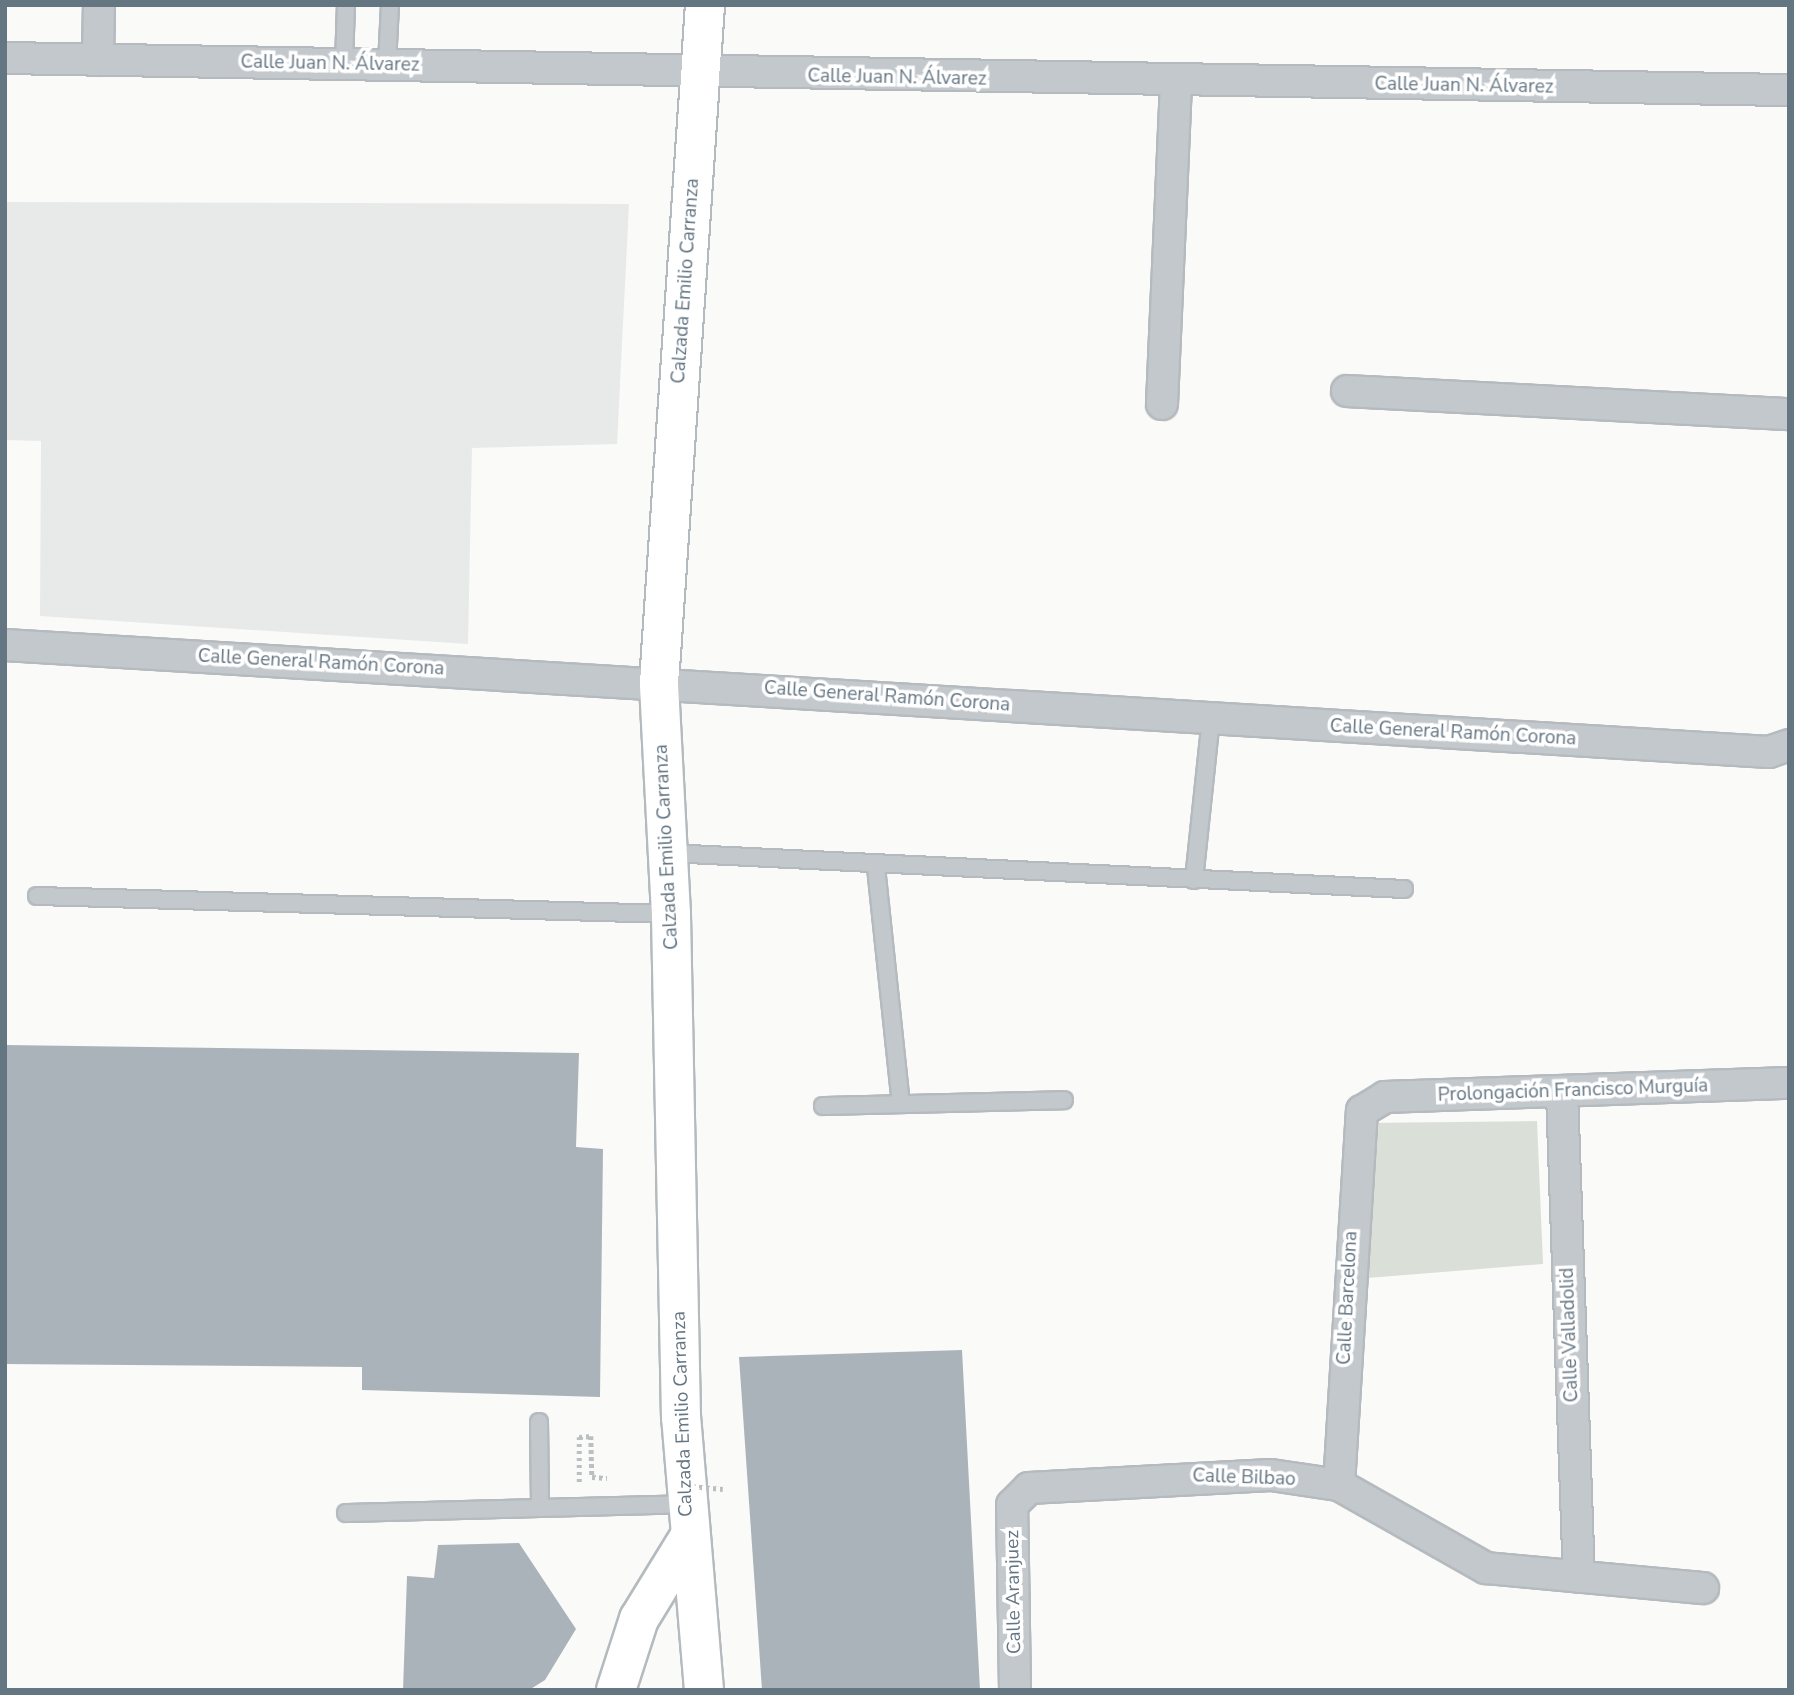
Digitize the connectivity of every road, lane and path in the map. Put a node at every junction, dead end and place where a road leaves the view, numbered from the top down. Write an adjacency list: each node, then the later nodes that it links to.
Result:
1 (99, 5): 6 (street)
2 (346, 5): 7 (lane)
3 (390, 5): 8 (lane)
4 (705, 5): 9 (main road, Calzada Emilio Carranza)
5 (5, 58): 6 (street, Calle Juan N. Álvarez)
6 (98, 60): 7 (street, Calle Juan N. Álvarez)
7 (344, 64): 8 (street, Calle Juan N. Álvarez)
8 (387, 64): 9 (street, Calle Juan N. Álvarez)
9 (699, 75): 10 (street, Calle Juan N. Álvarez); 16 (main road, Calzada Emilio Carranza)
10 (1176, 82): 11 (street, Calle Juan N. Álvarez); 13 (street)
11 (1789, 90)
12 (1347, 391): 14 (street)
13 (1162, 404)
14 (1789, 414)
15 (5, 645): 16 (street, Calle General Ramón Corona)
16 (659, 683): 17 (street, Calle General Ramón Corona); 19 (main road, Calzada Emilio Carranza)
17 (1212, 718): 18 (street, Calle General Ramón Corona); 21 (lane)
18 (1782, 754)
19 (667, 853): 20 (lane); 24 (main road, Calzada Emilio Carranza)
20 (876, 867): 21 (lane); 28 (lane)
21 (1194, 880): 22 (lane)
22 (1404, 889)
23 (37, 896): 24 (lane)
24 (671, 914): 38 (main road, Calzada Emilio Carranza)
25 (1789, 1083): 26 (street, Prolongación Francisco Murguía)
26 (1562, 1093): 30 (street, Prolongación Francisco Murguía); 40 (street, Calle Valladolid)
27 (1064, 1100): 28 (lane)
28 (901, 1103): 29 (lane)
29 (823, 1106)
30 (1362, 1111): 33 (street, Calle Barcelona)
31 (539, 1422): 37 (lane)
32 (617, 1479): 36 (path)
33 (1339, 1485): 35 (street, Calle Bilbao); 40 (street, Calle Bilbao)
34 (723, 1489): 38 (path, bridge)
35 (1016, 1495): 46 (street, Calle Aranjuez)
36 (579, 1507): 37 (lane); 38 (lane)
37 (540, 1508): 39 (lane)
38 (684, 1509): 42 (main road); 45 (main road, Calzada Emilio Carranza)
39 (346, 1513)
40 (1578, 1577): 41 (street, Calle Bilbao)
41 (1703, 1588)
42 (639, 1619): 43 (main road); 44 (main road)
43 (587, 1690)
44 (616, 1690)
45 (704, 1690)
46 (1016, 1690)

